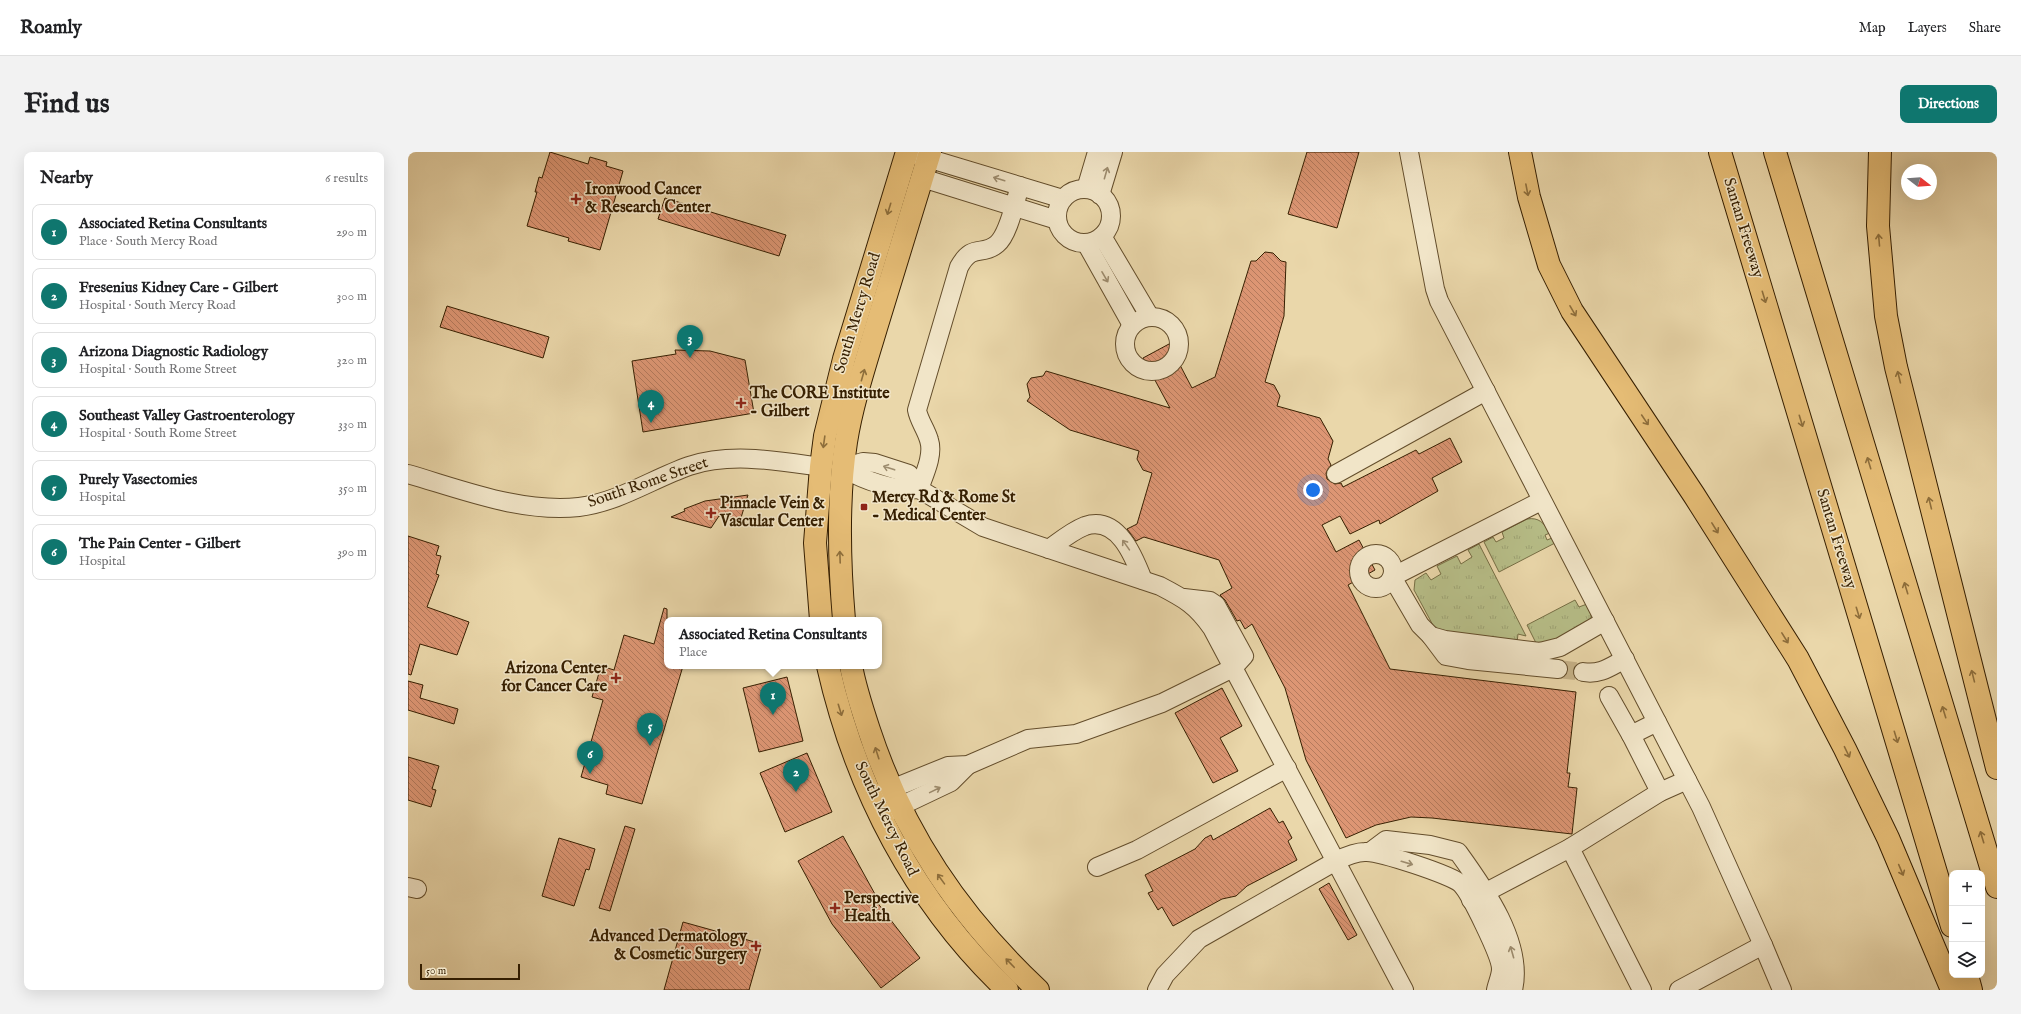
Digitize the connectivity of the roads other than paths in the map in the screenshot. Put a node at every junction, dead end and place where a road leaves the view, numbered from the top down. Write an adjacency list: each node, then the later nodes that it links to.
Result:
1 (1097, 152): 10 (street)
2 (1113, 152): 10 (street, one-way to 2)
3 (1409, 152): 18 (street)
4 (1520, 152): 63 (main road, one-way to 63)
5 (1720, 152): 51 (main road, Santan Freeway, one-way to 51)
6 (1775, 152): 49 (main road, one-way to 6)
7 (1880, 152): 41 (main road, one-way to 7)
8 (921, 159): 9 (street, one-way to 8); 12 (street); 19 (main road, South Mercy Road, one-way to 19); 20 (main road, South Mercy Road, one-way to 8)
9 (1020, 186): 11 (street); 12 (street)
10 (1093, 192): 11 (street); 14 (street)
11 (1063, 198): 13 (street)
12 (1013, 206): 13 (street); 23 (street)
13 (1057, 220): 15 (street)
14 (1102, 236): 15 (street); 16 (street)
15 (1086, 244): 17 (street, one-way to 17)
16 (1150, 317): 17 (street); 17 (street)
17 (1132, 326)
18 (1486, 391): 22 (street); 24 (street)
19 (821, 467): 20 (main road); 21 (street, South Rome Street); 27 (main road, South Mercy Road)
20 (842, 468): 23 (street); 28 (main road, South Mercy Road, one-way to 20)
21 (408, 474)
22 (1336, 474)
23 (919, 489): 25 (street)
24 (1541, 501): 29 (street); 30 (street)
25 (1049, 549): 26 (street); 26 (street, one-way to 25)
26 (1143, 580): 32 (street)
27 (821, 617)
28 (844, 617)
29 (1605, 621): 30 (street); 31 (street)
30 (1430, 636): 35 (street)
31 (1625, 659): 36 (street); 38 (street)
32 (1233, 668): 40 (street); 44 (street)
33 (829, 669): 44 (main road, South Mercy Road, one-way to 44)
34 (852, 669): 44 (main road, South Mercy Road, one-way to 34)
35 (1558, 669)
36 (1583, 672)
37 (1609, 696): 39 (street)
38 (1657, 722): 39 (street); 42 (street)
39 (1631, 735): 43 (street)
40 (1287, 768): 47 (street); 48 (street)
41 (1997, 768)
42 (1687, 780): 43 (street); 52 (street)
43 (1660, 792): 45 (street)
44 (886, 802): 54 (main road, South Mercy Road); 55 (main road, South Mercy Road, one-way to 44)
45 (1570, 848): 50 (street); 60 (street)
46 (1370, 852): 47 (street); 50 (street, one-way to 50); 50 (street)
47 (1336, 861): 56 (street); 57 (street)
48 (1097, 867)
49 (1997, 887)
50 (1478, 897): 58 (street); 59 (street, one-way to 50)
51 (1949, 916)
52 (1763, 945): 61 (street); 62 (street)
53 (1968, 978): 64 (main road)
54 (1007, 990)
55 (1038, 990)
56 (1157, 990)
57 (1404, 990)
58 (1496, 990)
59 (1513, 990)
60 (1642, 990)
61 (1679, 990)
62 (1782, 990)
63 (1952, 990)
64 (1971, 990)

